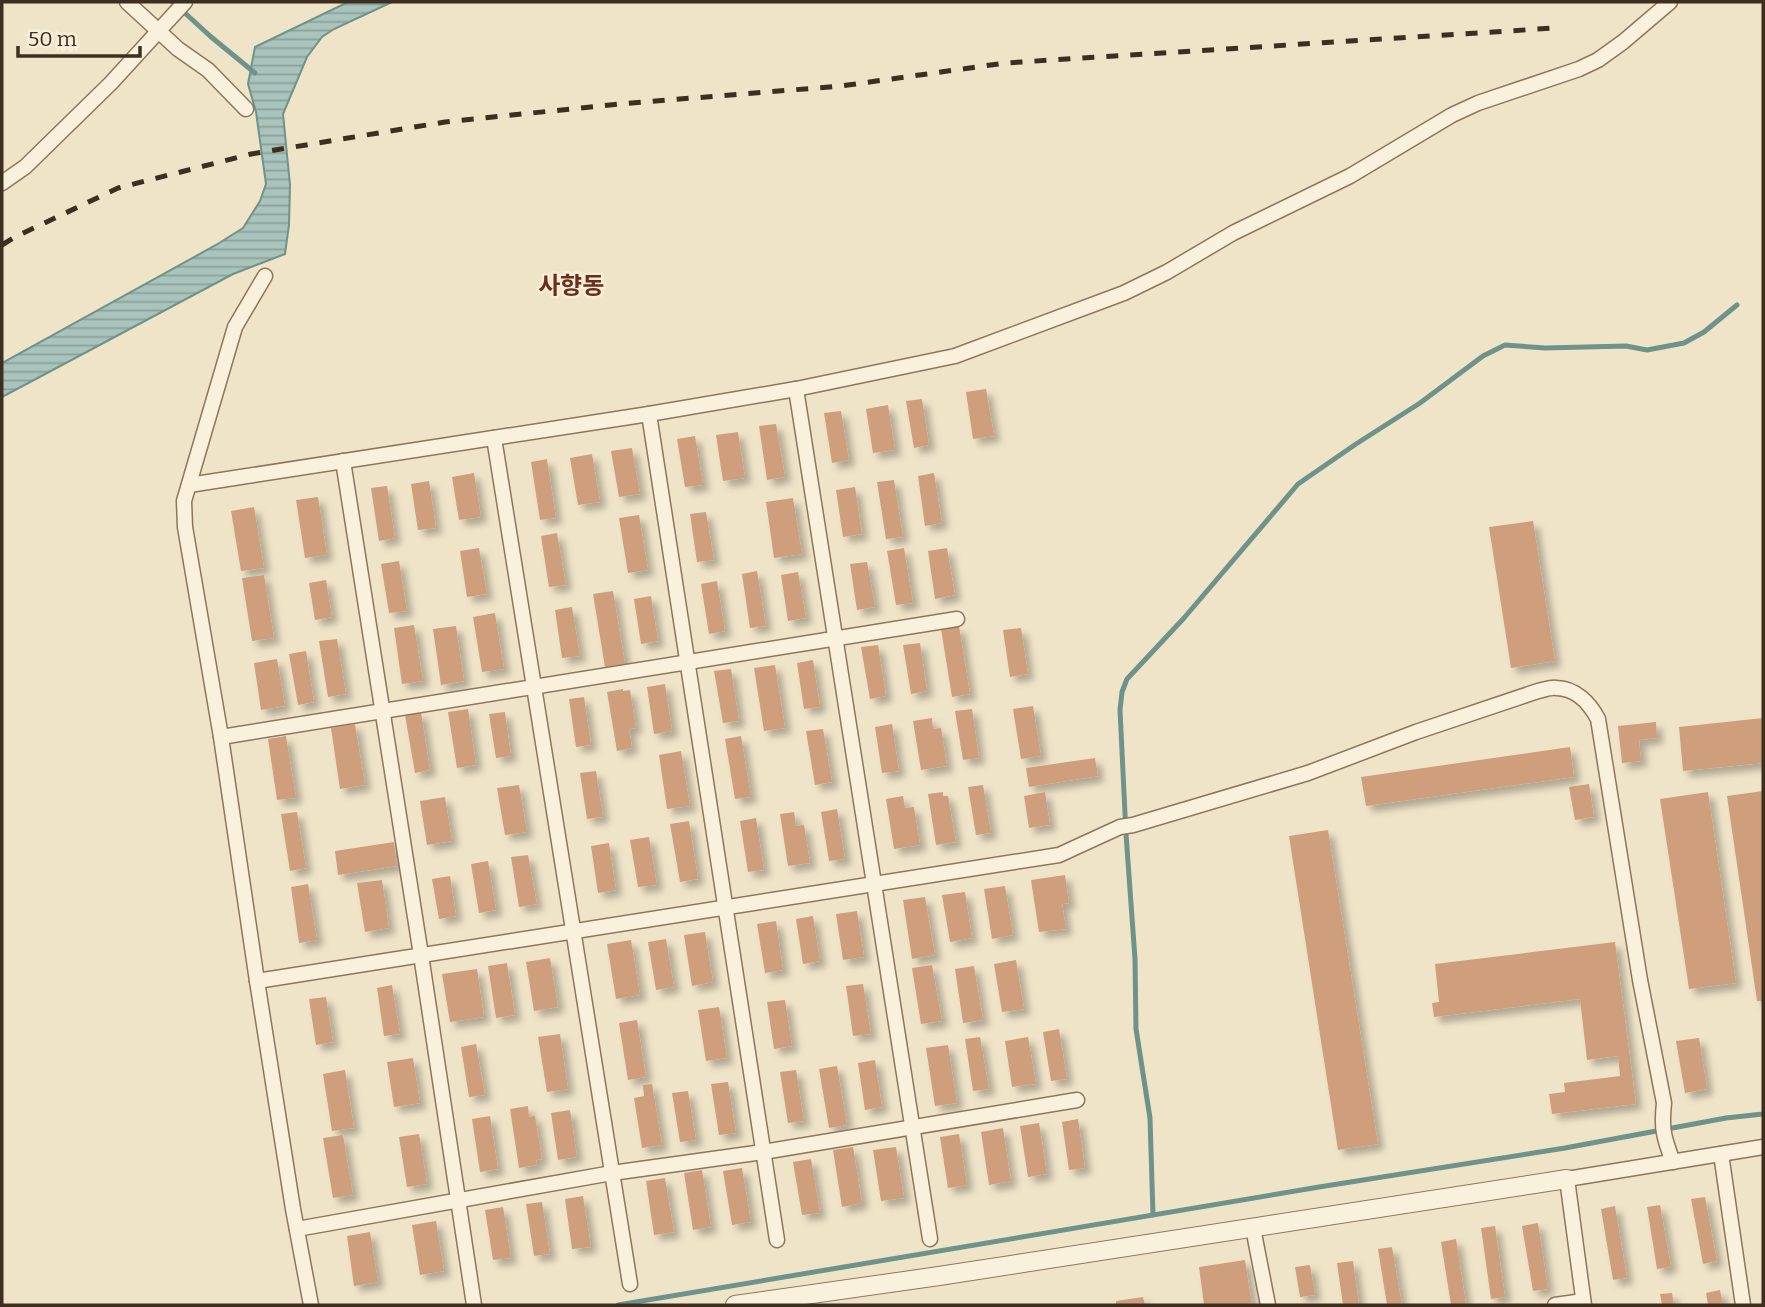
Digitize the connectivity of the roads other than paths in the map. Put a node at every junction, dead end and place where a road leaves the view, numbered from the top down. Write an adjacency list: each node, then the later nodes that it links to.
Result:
1 (127, 2): 4 (street)
2 (185, 2): 4 (street)
3 (1670, 2): 8 (street)
4 (159, 31): 5 (street); 6 (street)
5 (246, 109)
6 (2, 183)
7 (265, 276): 12 (street)
8 (796, 389): 9 (street); 14 (street)
9 (649, 414): 10 (street); 15 (street)
10 (494, 438): 11 (street); 16 (street)
11 (343, 461): 12 (street); 17 (street)
12 (189, 485): 18 (street)
13 (957, 619): 14 (street)
14 (836, 638): 15 (street); 19 (street)
15 (687, 662): 16 (street); 20 (street)
16 (534, 687): 17 (street); 21 (street)
17 (382, 711): 18 (street); 22 (street)
18 (221, 737): 23 (street)
19 (875, 884): 20 (street); 25 (street); 29 (street)
20 (725, 908): 21 (street); 27 (street)
21 (573, 932): 22 (street); 30 (street)
22 (421, 955): 23 (street); 32 (street)
23 (257, 981): 34 (street)
24 (1077, 1100): 25 (street)
25 (913, 1128): 27 (street); 35 (street)
26 (1763, 1147): 28 (street)
27 (763, 1152): 30 (street); 36 (street)
28 (1721, 1154): 29 (street); 44 (street)
29 (1673, 1161): 31 (street)
30 (612, 1173): 32 (street); 37 (street)
31 (1567, 1179): 33 (street); 38 (street)
32 (458, 1200): 34 (street); 40 (street)
33 (1253, 1228): 41 (street); 42 (street)
34 (297, 1229): 39 (street)
35 (930, 1239)
36 (777, 1240)
37 (630, 1284)
38 (1583, 1303): 43 (street)
39 (311, 1305)
40 (474, 1305)
41 (735, 1305)
42 (1268, 1305)
43 (1555, 1305)
44 (1743, 1305)

